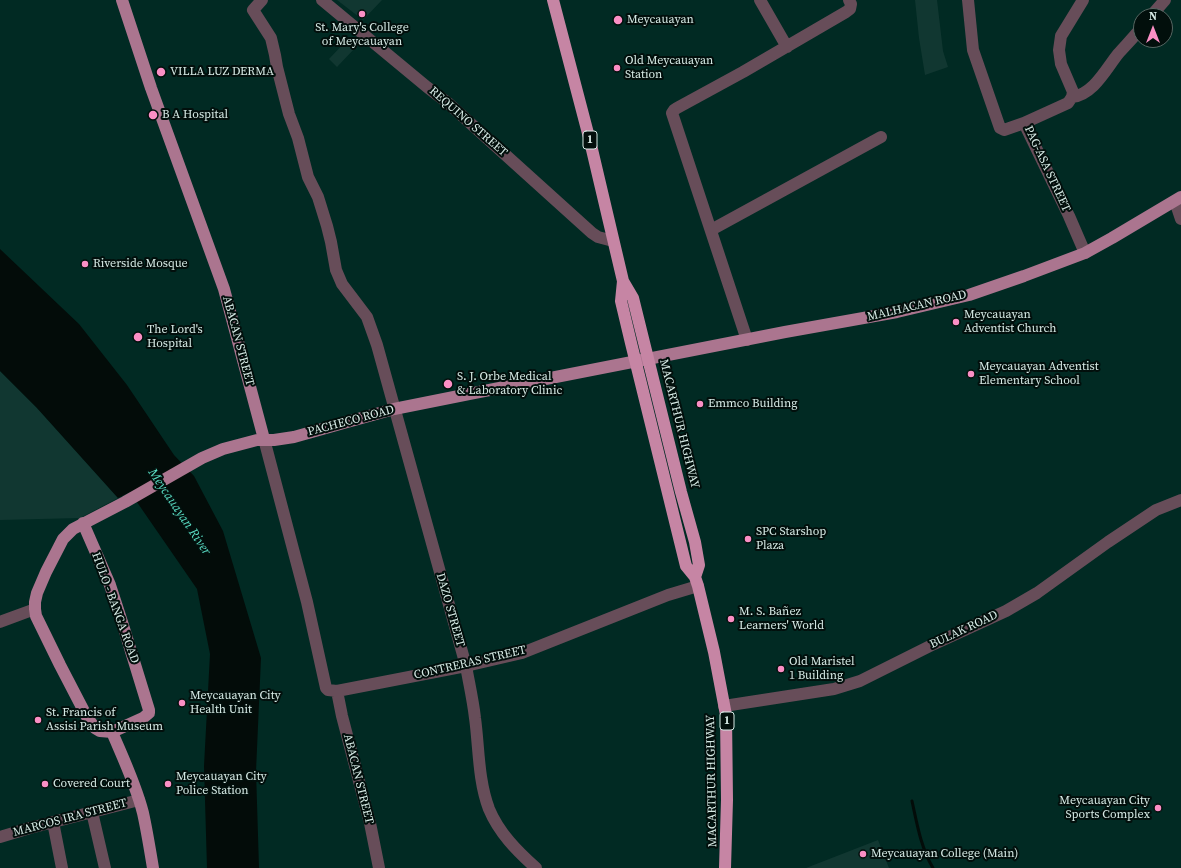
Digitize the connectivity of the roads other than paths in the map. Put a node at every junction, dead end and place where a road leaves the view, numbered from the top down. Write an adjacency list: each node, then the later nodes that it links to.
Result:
1 (122, 0): 26 (main road, ABACAN STREET)
2 (262, 0): 25 (street, DAZO STREET)
3 (322, 0): 19 (street, REQUINO STREET)
4 (553, 0): 19 (highway, MACARTHUR HIGHWAY / 1)
5 (760, 0): 12 (street)
6 (849, 0): 12 (street)
7 (968, 0): 14 (street)
8 (1083, 0): 13 (street)
9 (1165, 0): 10 (street)
10 (1158, 8)
11 (1133, 37): 13 (street, PAG-ASA STREET)
12 (787, 47): 18 (street)
13 (1072, 97): 14 (street, PAG-ASA STREET)
14 (1024, 123): 20 (street, PAG-ASA STREET)
15 (881, 137): 18 (street)
16 (1178, 199): 17 (street); 20 (main road, MALHACAN ROAD)
17 (1181, 219)
18 (711, 230): 22 (street)
19 (613, 241): 21 (highway, MACARTHUR HIGHWAY / 1)
20 (1085, 253): 22 (main road, MALHACAN ROAD)
21 (623, 281): 23 (highway, MACARTHUR HIGHWAY / 1); 24 (highway, MACARTHUR HIGHWAY / 1)
22 (747, 340): 23 (main road, MALHACAN ROAD)
23 (648, 359): 24 (main road, MALHACAN ROAD); 29 (highway, MACARTHUR HIGHWAY / 1)
24 (635, 361): 25 (main road, PACHECO ROAD); 29 (highway, MACARTHUR HIGHWAY / 1)
25 (394, 410): 26 (main road, PACHECO ROAD); 32 (street, DAZO STREET)
26 (264, 440): 28 (main road, PACHECO ROAD); 33 (street, ABACAN STREET)
27 (1181, 500): 34 (street, BULAK ROAD)
28 (83, 524): 30 (main road); 35 (main road, HULO - BANGA ROAD)
29 (697, 581): 32 (street, CONTRERAS STREET); 34 (highway, MACARTHUR HIGHWAY / 1)
30 (34, 609): 31 (street); 35 (main road)
31 (0, 622)
32 (466, 666): 33 (street, CONTRERAS STREET); 44 (street, DAZO STREET)
33 (332, 691): 43 (street, ABACAN STREET)
34 (724, 706): 45 (highway, MACARTHUR HIGHWAY / 1)
35 (112, 732): 36 (main road)
36 (139, 800): 37 (street, MARCOS IRA STREET); 42 (main road)
37 (92, 812): 38 (street, MARCOS IRA STREET); 41 (street)
38 (53, 822): 39 (street, MARCOS IRA STREET); 40 (street)
39 (0, 837)
40 (62, 868)
41 (105, 868)
42 (153, 868)
43 (379, 868)
44 (536, 868)
45 (725, 868)

